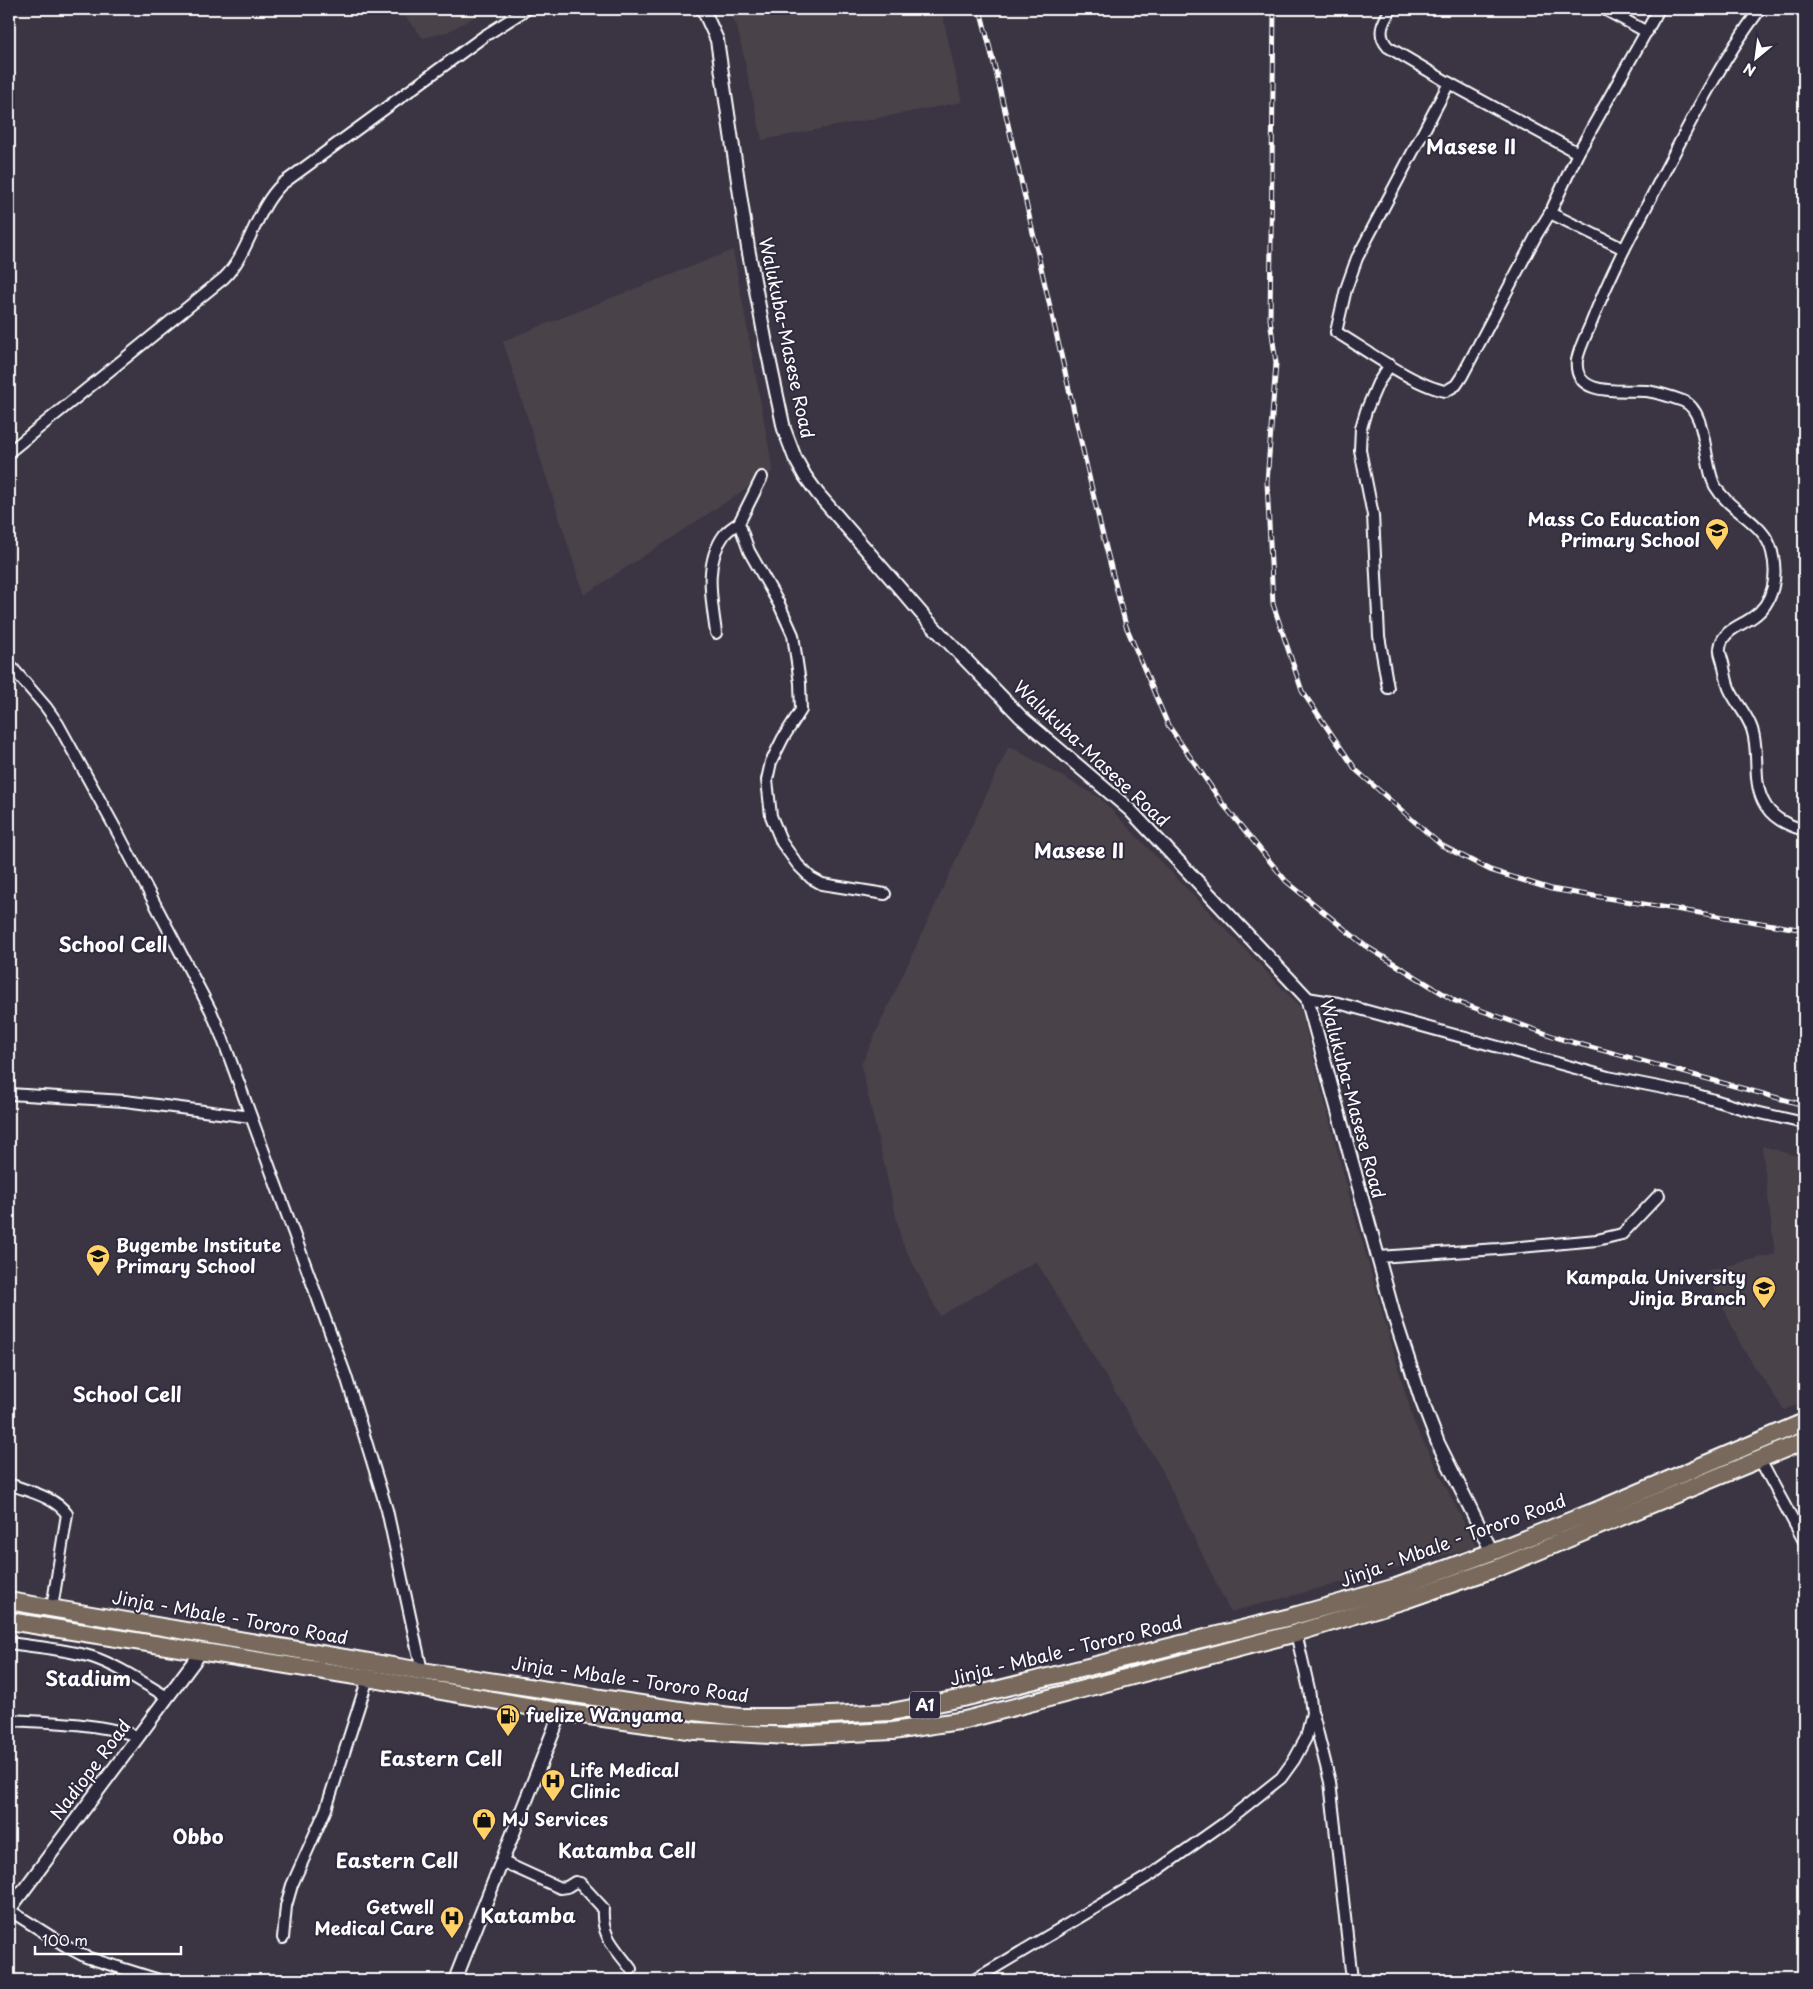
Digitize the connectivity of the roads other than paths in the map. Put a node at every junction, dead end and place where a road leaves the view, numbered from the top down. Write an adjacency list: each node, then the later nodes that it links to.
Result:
1 (527, 9): 13 (street)
2 (703, 9): 21 (street, Walukuba-Masese Road)
3 (1391, 9): 8 (street)
4 (1604, 9): 7 (street)
5 (1659, 9): 7 (street)
6 (1760, 9): 11 (street)
7 (1647, 32): 9 (street)
8 (1449, 84): 9 (street); 12 (street)
9 (1578, 153): 10 (street)
10 (1550, 213): 11 (street); 12 (street)
11 (1624, 249): 19 (street)
12 (1390, 365): 18 (street)
13 (9, 452)
14 (762, 477): 15 (street)
15 (739, 523): 16 (street); 20 (street)
16 (716, 633)
17 (9, 664): 23 (street)
18 (1388, 688)
19 (1804, 830)
20 (885, 894)
21 (1308, 998): 24 (street); 26 (street, Walukuba-Masese Road)
22 (9, 1094): 23 (street)
23 (251, 1117): 39 (street)
24 (1804, 1123)
25 (1659, 1195): 26 (street)
26 (1378, 1257): 32 (street, Walukuba-Masese Road)
27 (1804, 1422): 32 (highway, Jinja - Mbale - Tororo Road / A1)
28 (1804, 1441): 29 (highway, Jinja - Mbale - Tororo Road / A1)
29 (1760, 1460): 31 (street); 36 (highway, Jinja - Mbale - Tororo Road / A1)
30 (9, 1484): 34 (street)
31 (1804, 1541)
32 (1492, 1552): 39 (highway, Jinja - Mbale - Tororo Road / A1)
33 (9, 1602): 34 (highway, Jinja - Mbale - Tororo Road / A1)
34 (52, 1608): 39 (highway, Jinja - Mbale - Tororo Road / A1)
35 (9, 1621): 38 (highway, Jinja - Mbale - Tororo Road / A1)
36 (1296, 1633): 42 (highway, Jinja - Mbale - Tororo Road / A1); 43 (street)
37 (9, 1643): 41 (street)
38 (201, 1652): 40 (highway, Jinja - Mbale - Tororo Road / A1); 41 (street, Nadiope Road)
39 (422, 1671)
40 (368, 1678): 42 (highway, Jinja - Mbale - Tororo Road / A1); 48 (street)
41 (167, 1697): 45 (street, Nadiope Road)
42 (561, 1712): 46 (street)
43 (1312, 1714): 52 (street); 53 (street)
44 (9, 1720): 45 (street)
45 (138, 1736): 47 (street, Nadiope Road)
46 (501, 1861): 49 (street); 51 (street)
47 (9, 1910): 50 (street)
48 (283, 1938)
49 (632, 1969)
50 (159, 1980)
51 (455, 1980)
52 (974, 1980)
53 (1352, 1980)

